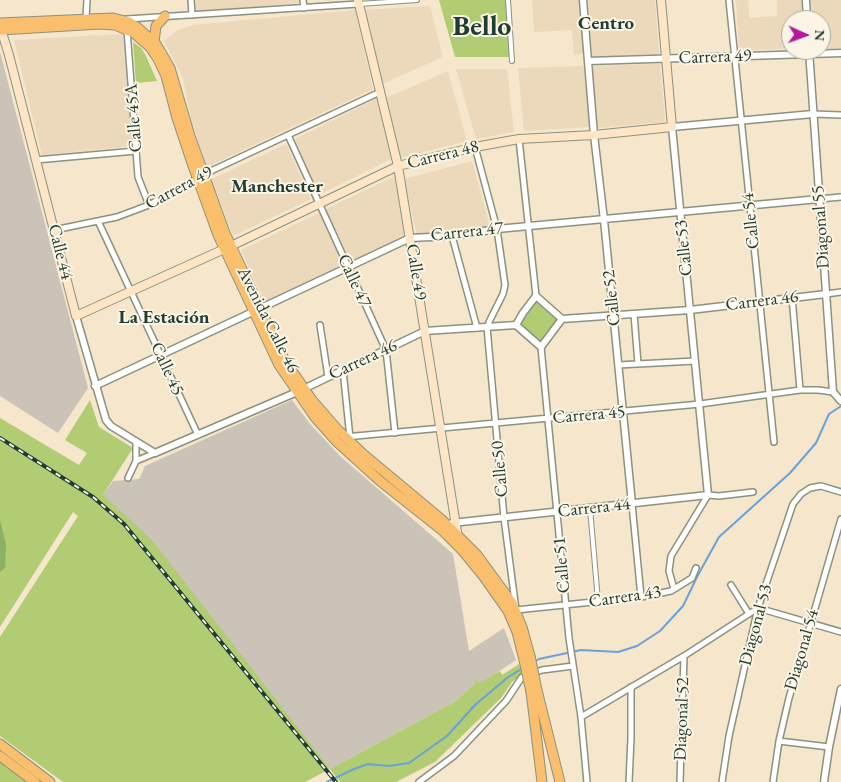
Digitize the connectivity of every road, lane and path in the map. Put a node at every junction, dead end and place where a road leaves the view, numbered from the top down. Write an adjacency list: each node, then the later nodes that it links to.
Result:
1 (87, 0): 13 (street)
2 (191, 0): 11 (street)
3 (303, 0): 10 (street)
4 (417, 0): 9 (street)
5 (508, 0): 22 (street)
6 (583, 0): 23 (street, Calle 52)
7 (662, 0): 20 (main road, Calle 53)
8 (729, 0): 19 (street, Calle 54)
9 (358, 2): 10 (street); 24 (main road, Calle 49)
10 (304, 8): 11 (street)
11 (192, 15): 12 (street)
12 (164, 16): 14 (street); 17 (main road)
13 (86, 19): 14 (main road); 15 (main road)
14 (120, 19): 17 (main road, Avenida Calle 46)
15 (0, 27): 16 (main road); 34 (main road, Calle 44)
16 (128, 30): 33 (street, Calle 45A); 36 (main road, Avenida Calle 46)
17 (154, 42): 36 (main road, Avenida Calle 46)
18 (781, 53): 19 (street, Carrera 49)
19 (734, 56): 20 (street, Carrera 49); 27 (street, Calle 54)
20 (667, 59): 23 (street, Carrera 49); 28 (main road, Calle 53)
21 (810, 60): 25 (street, Diagonal 55)
22 (512, 61)
23 (588, 62): 29 (street, Calle 52)
24 (380, 92): 30 (street, Carrera 49); 35 (main road, Calle 49)
25 (814, 114): 26 (street, Carrera 48); 27 (street, Carrera 48); 38 (street, Diagonal 55)
26 (841, 115)
27 (740, 120): 28 (street, Carrera 48); 41 (street, Calle 54)
28 (672, 127): 29 (main road, Carrera 48); 42 (street, Calle 53)
29 (594, 135): 31 (main road, Carrera 48); 43 (street, Calle 52)
30 (288, 136): 36 (street, Carrera 49); 39 (street, Calle 47)
31 (519, 139): 32 (main road, Carrera 48); 45 (street)
32 (474, 147): 35 (main road, Carrera 48); 46 (street, Calle 50)
33 (136, 151): 34 (street); 40 (street, Calle 45A)
34 (36, 160): 47 (main road, Calle 44)
35 (398, 166): 39 (main road, Carrera 48); 49 (main road, Calle 49)
36 (200, 177): 40 (street, Carrera 49); 50 (main road, Avenida Calle 46)
37 (841, 197): 38 (street, Carrera 47)
38 (819, 199): 41 (street, Carrera 47); 54 (street, Diagonal 55)
39 (319, 204): 50 (main road, Carrera 48); 51 (street, Calle 47)
40 (149, 205): 44 (street, Carrera 49)
41 (749, 205): 42 (street, Carrera 47); 57 (street, Calle 54)
42 (681, 212): 43 (street, Carrera 47); 59 (street, Calle 53)
43 (604, 220): 45 (street, Carrera 47); 62 (street, Calle 52)
44 (98, 222): 47 (street, Carrera 49); 52 (street, Calle 45)
45 (528, 226): 46 (street, Carrera 47); 55 (street)
46 (498, 229): 48 (street, Carrera 47); 66 (street, Calle 50)
47 (54, 230): 61 (main road, Calle 44)
48 (452, 236): 49 (street, Carrera 47); 67 (street)
49 (410, 238): 51 (street, Carrera 47); 68 (main road, Calle 49)
50 (228, 248): 52 (main road, Carrera 48); 58 (main road, Avenida Calle 46)
51 (348, 267): 58 (street, Carrera 47); 70 (street, Calle 47)
52 (131, 292): 61 (main road, Carrera 48); 71 (street, Calle 45)
53 (841, 292): 54 (street, Carrera 46)
54 (826, 294): 56 (street, Carrera 46); 80 (street, Diagonal 55)
55 (536, 296): 63 (street); 65 (street)
56 (792, 297): 57 (street, Carrera 46); 79 (street)
57 (759, 301): 59 (street, Carrera 46); 81 (street, Calle 54)
58 (257, 310): 71 (street, Carrera 47); 78 (main road, Avenida Calle 46)
59 (690, 310): 60 (street, Carrera 46); 72 (street, Calle 53)
60 (634, 314): 62 (street, Carrera 46); 73 (street)
61 (76, 316): 77 (street, Calle 44)
62 (614, 316): 63 (street, Carrera 46); 74 (street, Calle 52)
63 (562, 319): 69 (street)
64 (320, 325): 76 (street)
65 (516, 326): 66 (street, Carrera 46); 69 (street)
66 (488, 327): 67 (street, Carrera 46); 86 (street, Calle 50)
67 (477, 328): 68 (street, Carrera 46)
68 (425, 331): 70 (street, Carrera 46); 87 (main road, Calle 49)
69 (541, 347): 85 (street, Calle 51)
70 (386, 350): 75 (street, Carrera 46); 88 (street, Calle 47)
71 (161, 356): 77 (street, Carrera 47); 89 (street, Calle 45)
72 (695, 361): 73 (street); 83 (street, Calle 53)
73 (638, 364): 74 (street)
74 (618, 365): 84 (street, Calle 52)
75 (343, 370): 76 (street, Carrera 46); 90 (street)
76 (328, 377): 78 (street, Carrera 46)
77 (95, 386): 91 (street, Calle 44)
78 (300, 390): 89 (street, Carrera 46); 90 (main road, Avenida Calle 46); 105 (main road, Avenida Calle 46)
79 (800, 390): 80 (street, Carrera 45); 81 (street, Carrera 45)
80 (834, 394): 82 (street)
81 (770, 396): 83 (street, Carrera 45); 92 (street, Calle 54)
82 (841, 401)
83 (700, 404): 84 (street, Carrera 45); 98 (street, Calle 53)
84 (623, 411): 85 (street, Carrera 45); 99 (street, Calle 52)
85 (548, 418): 86 (street, Carrera 45); 101 (street, Calle 51)
86 (496, 423): 87 (street, Carrera 45); 102 (street, Calle 50)
87 (441, 428): 88 (street, Carrera 45); 104 (main road, Calle 49)
88 (395, 433): 90 (street, Carrera 45)
89 (198, 434): 93 (street, Carrera 46)
90 (349, 439): 104 (main road, Avenida Calle 46)
91 (136, 442): 93 (street, Calle 44); 94 (street)
92 (774, 442)
93 (155, 453): 94 (street, Carrera 46)
94 (136, 461): 95 (street)
95 (128, 478)
96 (753, 492): 98 (street, Carrera 44)
97 (841, 492): 114 (street, Diagonal 53)
98 (708, 495): 99 (street, Carrera 44); 110 (street)
99 (632, 504): 100 (street, Carrera 44); 111 (street, Calle 52)
100 (590, 508): 101 (street, Carrera 44); 112 (street)
101 (557, 512): 102 (street, Carrera 44); 113 (street, Calle 51)
102 (504, 518): 104 (street, Carrera 44); 115 (street, Calle 50)
103 (841, 519): 117 (street, Diagonal 54)
104 (451, 523): 105 (street, Carrera 44); 106 (main road, Avenida Calle 46)
105 (436, 525): 107 (main road, Avenida Calle 46)
106 (457, 534): 107 (main road); 115 (main road, Avenida Calle 46)
107 (460, 548): 120 (main road, Avenida Calle 46)
108 (696, 568): 110 (street, Carrera 43)
109 (731, 585): 116 (street)
110 (674, 589): 111 (street, Carrera 43)
111 (641, 597): 112 (street, Carrera 43)
112 (598, 601): 113 (street, Carrera 43)
113 (566, 605): 115 (street, Carrera 43); 121 (street, Calle 51)
114 (758, 608): 116 (street); 117 (street); 138 (street, Diagonal 53)
115 (516, 610): 120 (main road, Avenida Calle 46)
116 (749, 614): 119 (street)
117 (810, 623): 118 (street); 126 (street, Diagonal 54)
118 (841, 632)
119 (684, 656): 122 (street); 137 (street, Diagonal 52)
120 (527, 658): 124 (main road, bridge)
121 (573, 666): 125 (street, Calle 51); 132 (street)
122 (631, 687): 125 (street); 136 (street)
123 (841, 689): 128 (street)
124 (534, 691): 133 (main road); 134 (main road)
125 (581, 717): 135 (street, Calle 51)
126 (779, 741): 128 (street); 139 (street, Diagonal 54)
127 (0, 744): 131 (main road)
128 (829, 748): 140 (street)
129 (0, 756): 130 (main road)
130 (34, 782)
131 (50, 782)
132 (419, 782)
133 (542, 782)
134 (560, 782)
135 (586, 782)
136 (629, 782)
137 (680, 782)
138 (722, 782)
139 (773, 782)
140 (824, 782)

